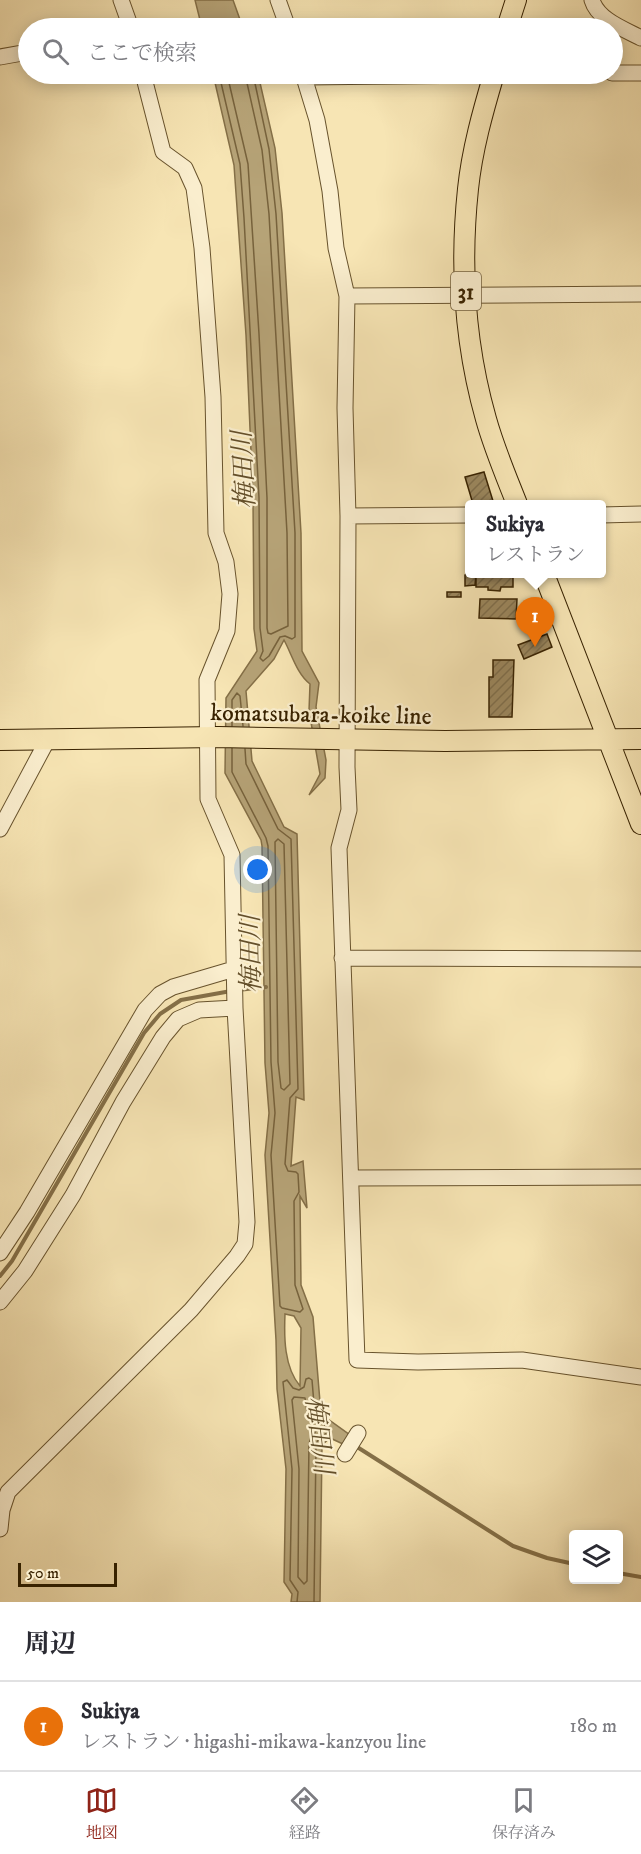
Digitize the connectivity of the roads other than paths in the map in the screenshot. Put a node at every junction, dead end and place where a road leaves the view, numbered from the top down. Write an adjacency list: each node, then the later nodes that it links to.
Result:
1 (121, 0): 5 (street)
2 (278, 0): 6 (street)
3 (516, 0): 7 (main road)
4 (592, 0): 8 (street)
5 (127, 18)
6 (284, 18)
7 (510, 18)
8 (606, 18)
9 (623, 28): 10 (street)
10 (641, 38)
11 (18, 54): 12 (street)
12 (0, 57)
13 (623, 73): 14 (street)
14 (641, 73)
15 (146, 84): 27 (street)
16 (307, 84): 20 (street)
17 (490, 84): 19 (main road, 31)
18 (641, 294): 19 (street)
19 (466, 295): 20 (street); 21 (main road, 31)
20 (347, 296): 25 (street)
21 (516, 500)
22 (606, 514): 23 (street)
23 (641, 514)
24 (465, 515): 25 (street)
25 (348, 516): 29 (street)
26 (546, 578): 30 (main road)
27 (213, 737): 28 (main road, komatsubara-koike line); 29 (main road, komatsubara-koike line); 37 (street)
28 (48, 739): 32 (main road, komatsubara-koike line); 34 (street)
29 (342, 739): 30 (main road, komatsubara-koike line); 35 (street)
30 (609, 739): 31 (main road, komatsubara-koike line); 33 (main road)
31 (641, 739)
32 (0, 740)
33 (641, 824)
34 (0, 829)
35 (342, 958): 36 (street); 40 (street)
36 (641, 959)
37 (234, 969): 38 (street); 41 (street)
38 (235, 997): 42 (street); 46 (street)
39 (641, 1177): 40 (street)
40 (351, 1178): 43 (street)
41 (0, 1252)
42 (0, 1302)
43 (641, 1377)
44 (358, 1433): 45 (street)
45 (345, 1454)
46 (1, 1510): 47 (street)
47 (0, 1529)

